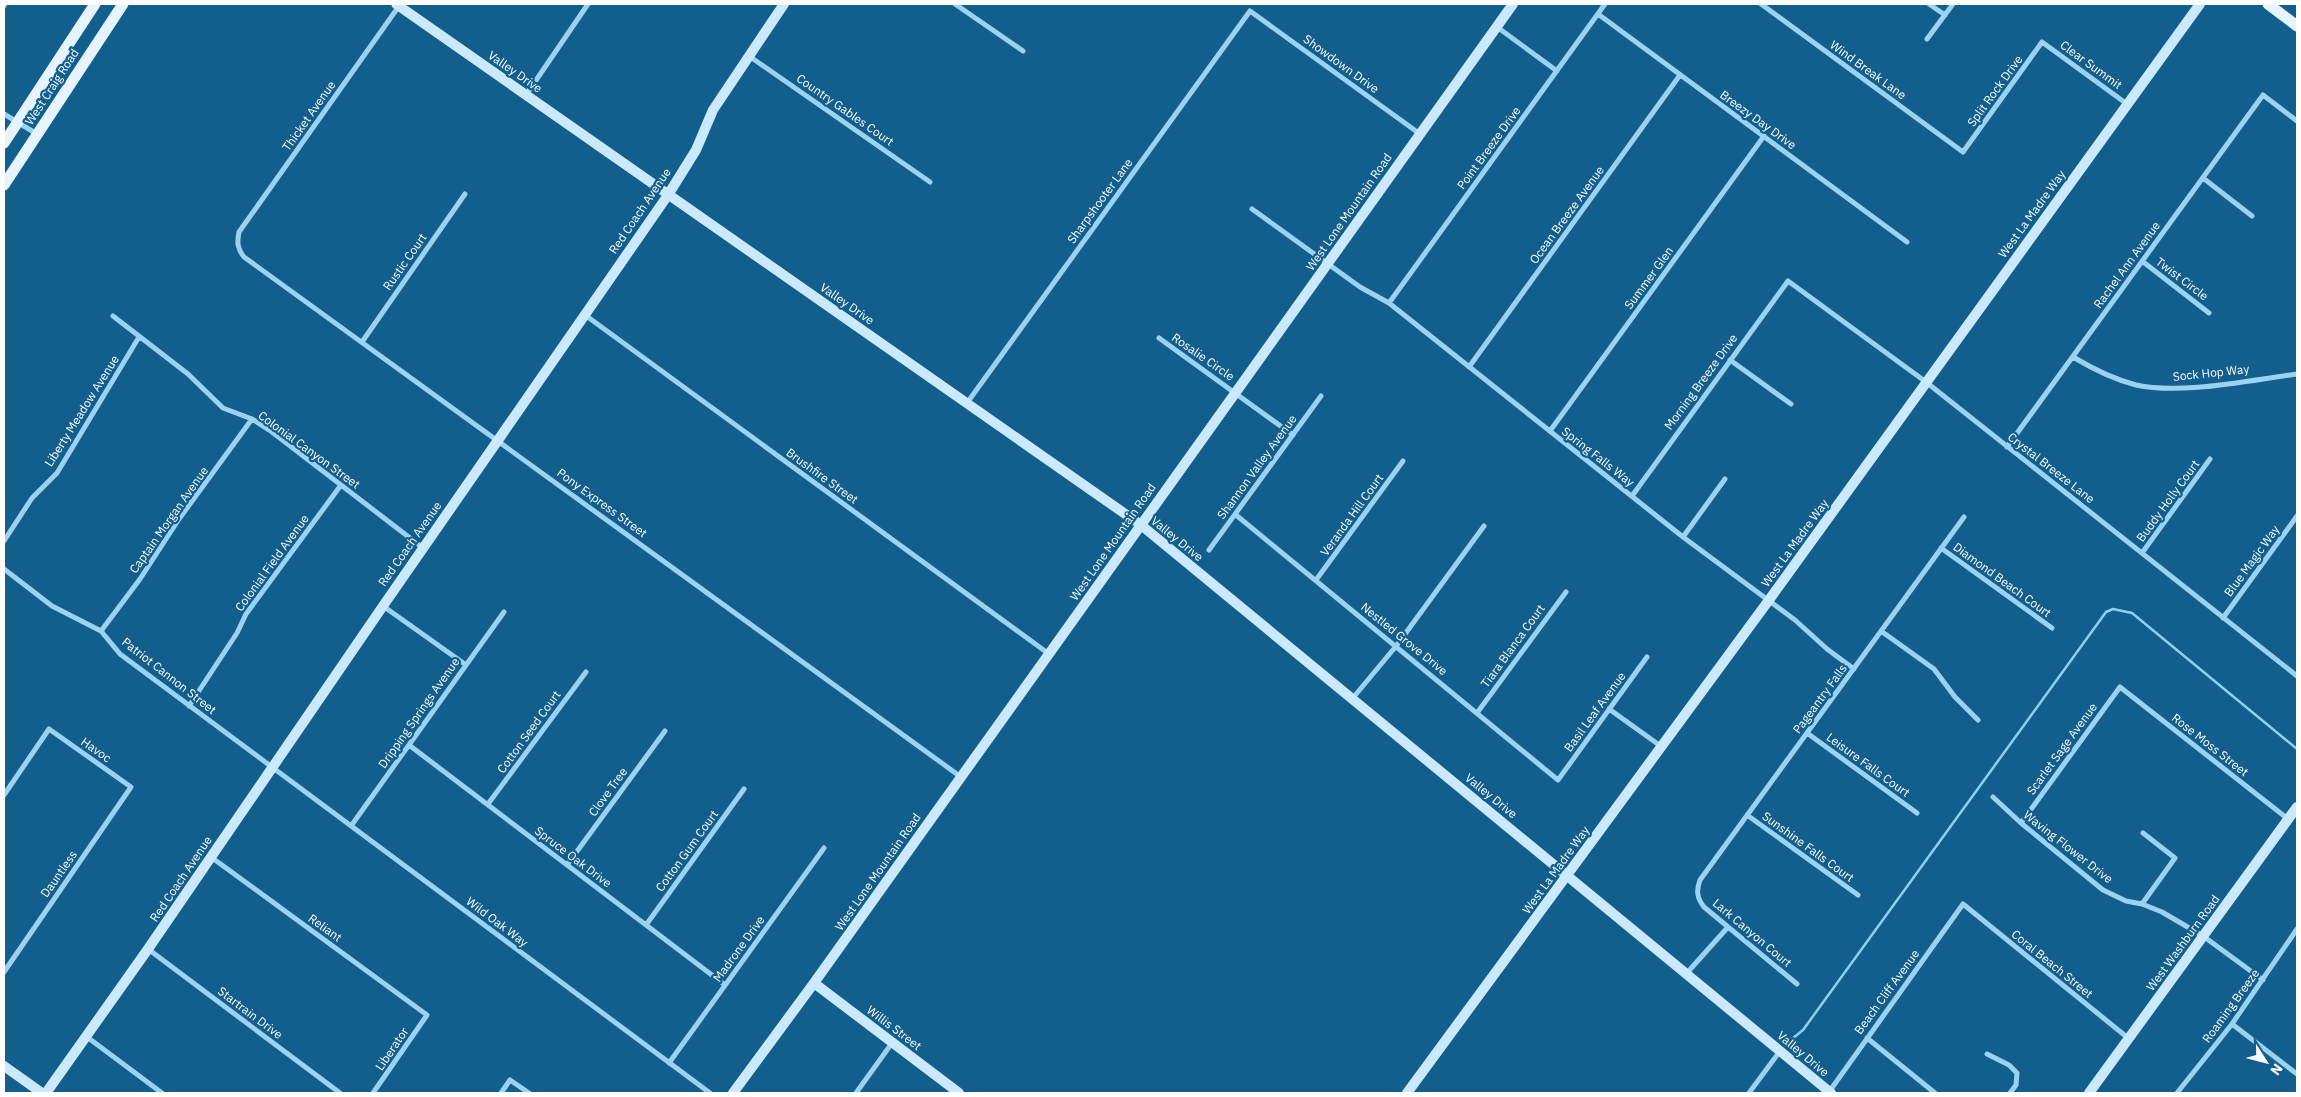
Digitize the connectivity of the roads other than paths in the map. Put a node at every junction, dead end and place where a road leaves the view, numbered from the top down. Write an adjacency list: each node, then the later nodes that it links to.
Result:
1 (95, 4): 28 (main road, West Craig Road)
2 (123, 4): 30 (main road, West Craig Road)
3 (588, 4): 25 (street)
4 (784, 4): 22 (street, Red Coach Avenue)
5 (955, 4): 21 (street)
6 (1513, 4): 18 (street, West Lone Mountain Road)
7 (1606, 4): 15 (street, Point Breeze Drive)
8 (1761, 4): 34 (street, Wind Break Lane)
9 (1929, 4): 16 (street)
10 (1953, 4): 16 (street)
11 (2200, 4): 26 (street, West La Madre Way)
12 (2268, 4): 17 (main road)
13 (398, 5): 25 (street, Valley Drive); 42 (street, Thicket Avenue)
14 (1250, 11): 31 (street, Showdown Drive); 61 (street, Sharpshooter Lane)
15 (1598, 14): 23 (street, Point Breeze Drive); 24 (street, Breezy Day Drive)
16 (1945, 15): 19 (street)
17 (2297, 26)
18 (1497, 27): 23 (street); 31 (street, West Lone Mountain Road)
19 (1928, 39)
20 (2042, 42): 26 (street, Clear Summit); 34 (street, Split Rock Drive)
21 (1023, 51)
22 (748, 56): 36 (street, Country Gables Court); 39 (street, Red Coach Avenue)
23 (1557, 71): 47 (street, Point Breeze Drive)
24 (1680, 75): 32 (street, Breezy Day Drive); 56 (street, Ocean Breeze Avenue)
25 (526, 95): 39 (street, Valley Drive)
26 (2127, 104): 58 (street, West La Madre Way)
27 (4, 114): 28 (street)
28 (18, 121): 30 (street); 33 (main road, West Craig Road)
29 (2297, 121): 35 (street, Rachel Ann Avenue)
30 (37, 134): 37 (main road, West Craig Road)
31 (1420, 134): 45 (street, West Lone Mountain Road)
32 (1764, 136): 43 (street, Breezy Day Drive); 64 (street, Summer Glen)
33 (4, 143)
34 (1963, 152)
35 (2203, 178): 41 (street); 44 (street, Rachel Ann Avenue)
36 (930, 182)
37 (4, 185)
38 (465, 194): 53 (street, Rustic Court)
39 (668, 195): 49 (street, Red Coach Avenue); 61 (street, Valley Drive)
40 (1252, 209): 45 (street, Spring Falls Way)
41 (2252, 216)
42 (237, 241): 53 (street, Pony Express Street)
43 (1907, 242)
44 (2142, 261): 48 (street, Twist Circle); 54 (street, Rachel Ann Avenue)
45 (1328, 263): 47 (street, Spring Falls Way); 59 (street, West Lone Mountain Road)
46 (1788, 281): 55 (street, Morning Breeze Drive); 58 (street, Crystal Breeze Lane)
47 (1389, 303): 56 (street, Spring Falls Way)
48 (2209, 312)
49 (584, 314): 66 (street, Red Coach Avenue); 95 (street, Brushfire Street)
50 (113, 316): 51 (street, Colonial Canyon Street)
51 (140, 337): 63 (street, Colonial Canyon Street); 79 (street, Liberty Meadow Avenue)
52 (1159, 338): 59 (street, Rosalie Circle)
53 (362, 342): 66 (street, Pony Express Street)
54 (2073, 357): 57 (street, Sock Hop Way); 67 (street, Rachel Ann Avenue)
55 (1730, 360): 62 (street); 72 (street, Morning Breeze Drive)
56 (1469, 367): 64 (street, Spring Falls Way)
57 (2297, 374)
58 (1926, 382): 67 (street, Crystal Breeze Lane); 87 (street, West La Madre Way)
59 (1235, 392): 65 (street, Rosalie Circle); 76 (street, West Lone Mountain Road)
60 (1321, 396): 65 (street, Shannon Valley Avenue)
61 (967, 404): 76 (street, Valley Drive)
62 (1791, 404)
63 (252, 419): 71 (street, Colonial Canyon Street); 93 (street, Captain Morgan Avenue)
64 (1550, 432): 72 (street, Spring Falls Way)
65 (1293, 435): 73 (street, Shannon Valley Avenue)
66 (498, 440): 80 (street, Red Coach Avenue); 112 (street, Pony Express Street)
67 (2007, 447): 83 (street, Crystal Breeze Lane)
68 (2210, 460): 83 (street, Buddy Holly Court)
69 (1403, 461): 85 (street, Veranda Hill Court)
70 (1725, 479): 78 (street)
71 (341, 485): 80 (street, Colonial Canyon Street); 103 (street, Colonial Field Avenue)
72 (1632, 496): 78 (street, Spring Falls Way)
73 (1236, 514): 82 (street, Shannon Valley Avenue); 85 (street, Nestled Grove Drive)
74 (2297, 516): 90 (street, Blue Magic Way)
75 (1964, 517): 81 (street, Pageantry Falls)
76 (1140, 525): 95 (street, West Lone Mountain Road); 102 (street, Valley Drive)
77 (1484, 526): 94 (street)
78 (1683, 537): 87 (street, Spring Falls Way)
79 (4, 541)
80 (423, 548): 88 (street, Red Coach Avenue)
81 (1941, 548): 91 (street, Diamond Beach Court); 92 (street, Pageantry Falls)
82 (1209, 550)
83 (2142, 553): 90 (street, Crystal Breeze Lane)
84 (4, 569): 93 (street, Patriot Cannon Street)
85 (1316, 580): 94 (street, Nestled Grove Drive)
86 (1566, 592): 105 (street, Tiara Blanca Court)
87 (1769, 600): 98 (street, Spring Falls Way); 110 (street, West La Madre Way)
88 (382, 606): 97 (street); 111 (street, Red Coach Avenue)
89 (504, 612): 97 (street, Dripping Springs Avenue)
90 (2223, 618): 100 (street, Crystal Breeze Lane)
91 (2052, 628)
92 (1881, 630): 98 (street, Pageantry Falls); 106 (street)
93 (101, 632): 103 (street, Patriot Cannon Street)
94 (1396, 645): 102 (street); 105 (street, Nestled Grove Drive)
95 (1049, 654): 112 (street, West Lone Mountain Road)
96 (1647, 657): 104 (street, Basil Leaf Avenue)
97 (466, 665): 109 (street, Dripping Springs Avenue)
98 (1854, 669): 108 (street, Pageantry Falls)
99 (586, 672): 118 (street, Cotton Seed Court)
100 (2297, 676)
101 (2120, 687): 122 (street, Rose Moss Street); 123 (street, Scarlet Sage Avenue)
102 (1352, 699): 129 (street, Valley Drive)
103 (190, 706): 111 (street, Patriot Cannon Street)
104 (1609, 709): 110 (street); 113 (street, Basil Leaf Avenue)
105 (1477, 713): 113 (street, Nestled Grove Drive)
106 (1978, 720)
107 (665, 731): 128 (street, Clove Tree)
108 (1807, 733): 120 (street, Leisure Falls Court); 121 (street, Pageantry Falls)
109 (410, 745): 118 (street, Spruce Oak Drive); 124 (street, Dripping Springs Avenue)
110 (1662, 747): 129 (street, West La Madre Way)
111 (272, 767): 124 (street, Wild Oak Way); 127 (street, Red Coach Avenue)
112 (961, 777): 143 (street, West Lone Mountain Road)
113 (1558, 780)
114 (131, 787): 116 (street, Havoc); 140 (street, Dauntless)
115 (744, 789): 134 (street, Cotton Gum Court)
116 (4, 795)
117 (1994, 797): 123 (street, Waving Flower Drive)
118 (488, 804): 128 (street, Spruce Oak Drive)
119 (2297, 807): 122 (street, West Washburn Road)
120 (1918, 813)
121 (1747, 815): 130 (street, Pageantry Falls); 131 (street, Sunshine Falls Court)
122 (2288, 819): 137 (street, West Washburn Road)
123 (2021, 823): 133 (street, Waving Flower Drive)
124 (351, 826): 154 (street, Wild Oak Way)
125 (2143, 833): 133 (street)
126 (824, 848): 145 (street, Madrone Drive)
127 (211, 857): 139 (street, Red Coach Avenue); 146 (street, Reliant)
128 (567, 865): 134 (street, Spruce Oak Drive)
129 (1568, 875): 141 (street, Valley Drive); 169 (street, West La Madre Way)
130 (1697, 895): 135 (street, Lark Canyon Court)
131 (1858, 896)
132 (1963, 904): 149 (street, Beach Cliff Avenue); 150 (street, Coral Beach Street)
133 (2142, 904): 137 (street, Waving Flower Drive)
134 (646, 925): 145 (street, Spruce Oak Drive)
135 (1728, 927): 141 (street); 144 (street, Lark Canyon Court)
136 (2297, 929): 138 (street, Roaming Breeze)
137 (2203, 936): 142 (street, Waving Flower Drive); 150 (street, West Washburn Road)
138 (2295, 938): 142 (street, Roaming Breeze)
139 (148, 949): 148 (street, Red Coach Avenue); 161 (street, Startrain Drive)
140 (4, 972)
141 (1686, 974): 152 (street, Valley Drive)
142 (2263, 980): 147 (street, Roaming Breeze)
143 (814, 983): 151 (street, Willis Street); 166 (street, West Lone Mountain Road)
144 (1797, 984)
145 (725, 985): 154 (street, Madrone Drive)
146 (427, 1015): 162 (street, Liberator)
147 (2232, 1024): 156 (street); 174 (street, Roaming Breeze)
148 (87, 1037): 159 (street, Red Coach Avenue); 160 (street)
149 (1866, 1038): 157 (street, Beach Cliff Avenue); 171 (street)
150 (2128, 1038): 173 (street, West Washburn Road)
151 (892, 1042): 167 (street); 168 (street, Willis Street)
152 (1780, 1050): 157 (street, Valley Drive); 170 (street)
153 (1987, 1054): 172 (street)
154 (669, 1063): 165 (street, Wild Oak Way)
155 (4, 1066): 158 (street)
156 (2297, 1074)
157 (1830, 1092)
158 (42, 1093)
159 (46, 1093)
160 (162, 1093)
161 (340, 1093)
162 (373, 1093)
163 (500, 1093): 164 (street)
164 (528, 1093)
165 (710, 1093)
166 (733, 1093)
167 (856, 1093)
168 (959, 1093)
169 (1407, 1093)
170 (1749, 1093)
171 (1935, 1093)
172 (2010, 1093)
173 (2089, 1093)
174 (2177, 1093)

